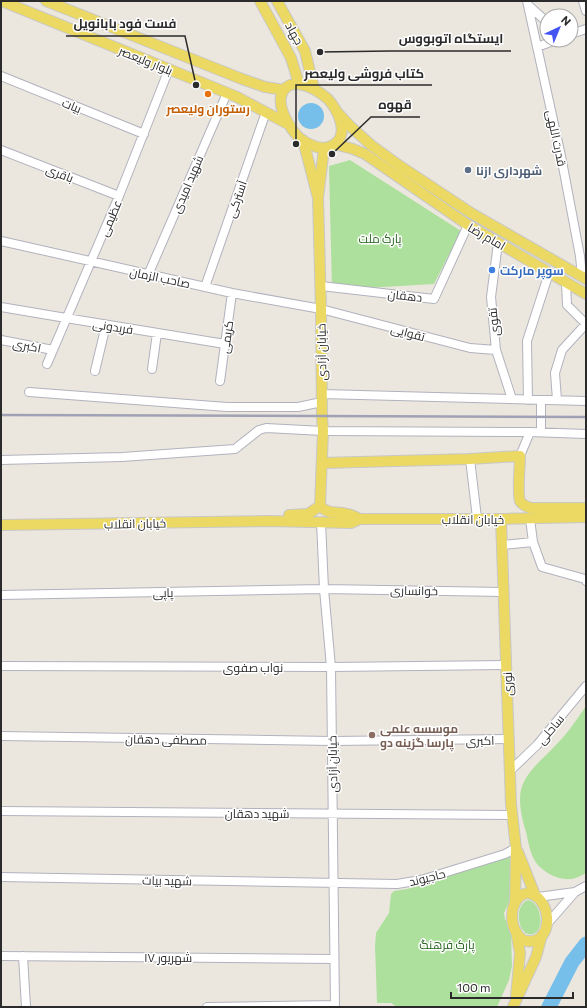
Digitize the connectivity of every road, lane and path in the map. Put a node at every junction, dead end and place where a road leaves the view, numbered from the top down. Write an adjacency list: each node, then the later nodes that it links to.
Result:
1 (2, 1): 12 (main road, بلوار ولیعصر)
2 (260, 1): 11 (main road, جهاد)
3 (277, 1): 10 (main road, جهاد)
4 (583, 1): 7 (street)
5 (49, 2): 14 (main road, بلوار ولیعصر)
6 (527, 3): 8 (street); 9 (street, قدرت اللهی)
7 (586, 11)
8 (539, 14)
9 (537, 47): 37 (street, قدرت اللهی)
10 (305, 51): 11 (main road); 16 (main road, جهاد)
11 (291, 58): 15 (main road, جهاد)
12 (169, 69): 18 (main road, بلوار ولیعصر); 23 (street, عظیمی)
13 (1, 76): 23 (street, بیات)
14 (242, 79): 17 (main road, بلوار ولیعصر); 19 (main road)
15 (298, 84): 16 (main road); 17 (main road)
16 (314, 89): 20 (main road)
17 (284, 90): 22 (main road)
18 (227, 93): 19 (main road, بلوار ولیعصر); 36 (street, شهید امیدی)
19 (237, 97): 21 (main road, بلوار ولیعصر)
20 (336, 111): 25 (main road); 28 (main road)
21 (266, 112): 22 (main road, بلوار ولیعصر); 40 (street, آسترکی)
22 (288, 124): 24 (main road)
23 (144, 134): 29 (street, عظیمی)
24 (303, 140): 26 (main road); 30 (main road)
25 (335, 144): 26 (main road); 28 (main road)
26 (324, 148): 30 (main road)
27 (1, 150): 29 (street, باقری)
28 (396, 170): 31 (main road, امام رضا); 37 (main road, امام رضا)
29 (119, 196): 34 (street, عظیمی)
30 (318, 198): 39 (main road, خیابان آزادی)
31 (468, 225): 33 (main road, امام رضا); 39 (street, دهقان)
32 (1, 241): 34 (street, صاحب الزمان)
33 (498, 242): 35 (main road, امام رضا); 52 (street, تقوی)
34 (90, 262): 36 (street, صاحب الزمان); 45 (street, عظیمی)
35 (549, 273): 38 (main road, امام رضا); 60 (street)
36 (148, 275): 40 (street, صاحب الزمان)
37 (584, 278)
38 (566, 283): 42 (main road, امام رضا); 46 (street)
39 (321, 286): 44 (main road, خیابان آزادی)
40 (205, 287): 41 (street, صاحب الزمان)
41 (232, 293): 44 (street, صاحب الزمان); 50 (street, کریمی)
42 (586, 294)
43 (1, 307): 45 (street, فریدونی)
44 (321, 309): 52 (street, تقوایی); 58 (main road, خیابان آزادی)
45 (66, 318): 47 (street, فریدونی); 51 (street, عظیمی)
46 (586, 324): 62 (street)
47 (106, 325): 48 (street, فریدونی); 55 (street)
48 (157, 333): 50 (street, فریدونی); 54 (street)
49 (1, 340): 51 (street, اکبری)
50 (225, 344): 56 (street, کریمی)
51 (53, 350): 53 (street, عظیمی)
52 (496, 350): 59 (street, تقوی)
53 (47, 364)
54 (152, 368)
55 (95, 371)
56 (220, 381)
57 (29, 392): 58 (street)
58 (322, 398): 59 (street); 64 (main road, خیابان آزادی)
59 (512, 399): 60 (street)
60 (528, 400): 61 (street)
61 (542, 400): 62 (street); 66 (street)
62 (556, 400): 63 (street)
63 (586, 401)
64 (323, 431): 65 (street); 70 (street); 71 (main road, خیابان آزادی)
65 (530, 432): 66 (street); 68 (street)
66 (541, 432): 67 (street)
67 (586, 434)
68 (520, 456): 69 (main road); 73 (main road)
69 (470, 459): 71 (main road); 75 (street)
70 (1, 460)
71 (322, 463): 72 (main road, خیابان آزادی)
72 (320, 506): 76 (main road, خیابان انقلاب); 79 (main road, خیابان انقلاب)
73 (586, 508)
74 (586, 517): 78 (main road, خیابان انقلاب)
75 (477, 518): 76 (main road, خیابان انقلاب); 77 (main road, خیابان انقلاب)
76 (360, 519): 80 (main road, خیابان انقلاب)
77 (501, 519): 78 (main road, خیابان انقلاب); 83 (main road, نوری)
78 (530, 519): 82 (street)
79 (269, 521): 80 (main road, خیابان انقلاب); 81 (main road, خیابان انقلاب)
80 (321, 522): 85 (street, خیابان آزادی)
81 (1, 525)
82 (533, 542): 83 (street); 84 (street)
83 (502, 545): 86 (main road, نوری)
84 (586, 581)
85 (324, 589): 86 (street, خوانساری); 87 (street, پاپی); 90 (street, خیابان آزادی)
86 (503, 592): 88 (main road, نوری)
87 (1, 595)
88 (506, 664): 90 (street, نواب صفوی); 93 (main road, نوری)
89 (1, 666): 90 (street, نواب صفوی)
90 (331, 667): 94 (street, خیابان آزادی)
91 (586, 686): 95 (street, ساحلی)
92 (1, 736): 94 (street, مصطفی دهقان)
93 (509, 739): 94 (street, اکبری); 95 (main road, نوری)
94 (332, 741): 97 (street, خیابان آزادی)
95 (511, 770): 98 (main road, نوری)
96 (1, 811): 97 (street, شهید دهقان)
97 (333, 813): 98 (street, شهید دهقان); 101 (street, خیابان آزادی)
98 (513, 814): 99 (main road, نوری)
99 (516, 848): 101 (street, حاجیوند); 104 (main road); 105 (main road)
100 (1, 876): 101 (street, شهید بیات)
101 (333, 883): 111 (street, خیابان آزادی)
102 (586, 886): 103 (street)
103 (575, 892): 104 (street); 106 (street)
104 (537, 896): 105 (main road); 106 (main road)
105 (515, 903): 107 (main road)
106 (547, 924): 108 (main road)
107 (516, 931): 108 (main road); 113 (main road)
108 (542, 935): 113 (main road)
109 (1, 956): 110 (street, ۱۷ شهریور)
110 (23, 956): 111 (street, ۱۷ شهریور); 114 (street)
111 (334, 959): 112 (street, خیابان آزادی)
112 (335, 1006): 115 (street)
113 (514, 1006)
114 (26, 1007)
115 (207, 1007)

